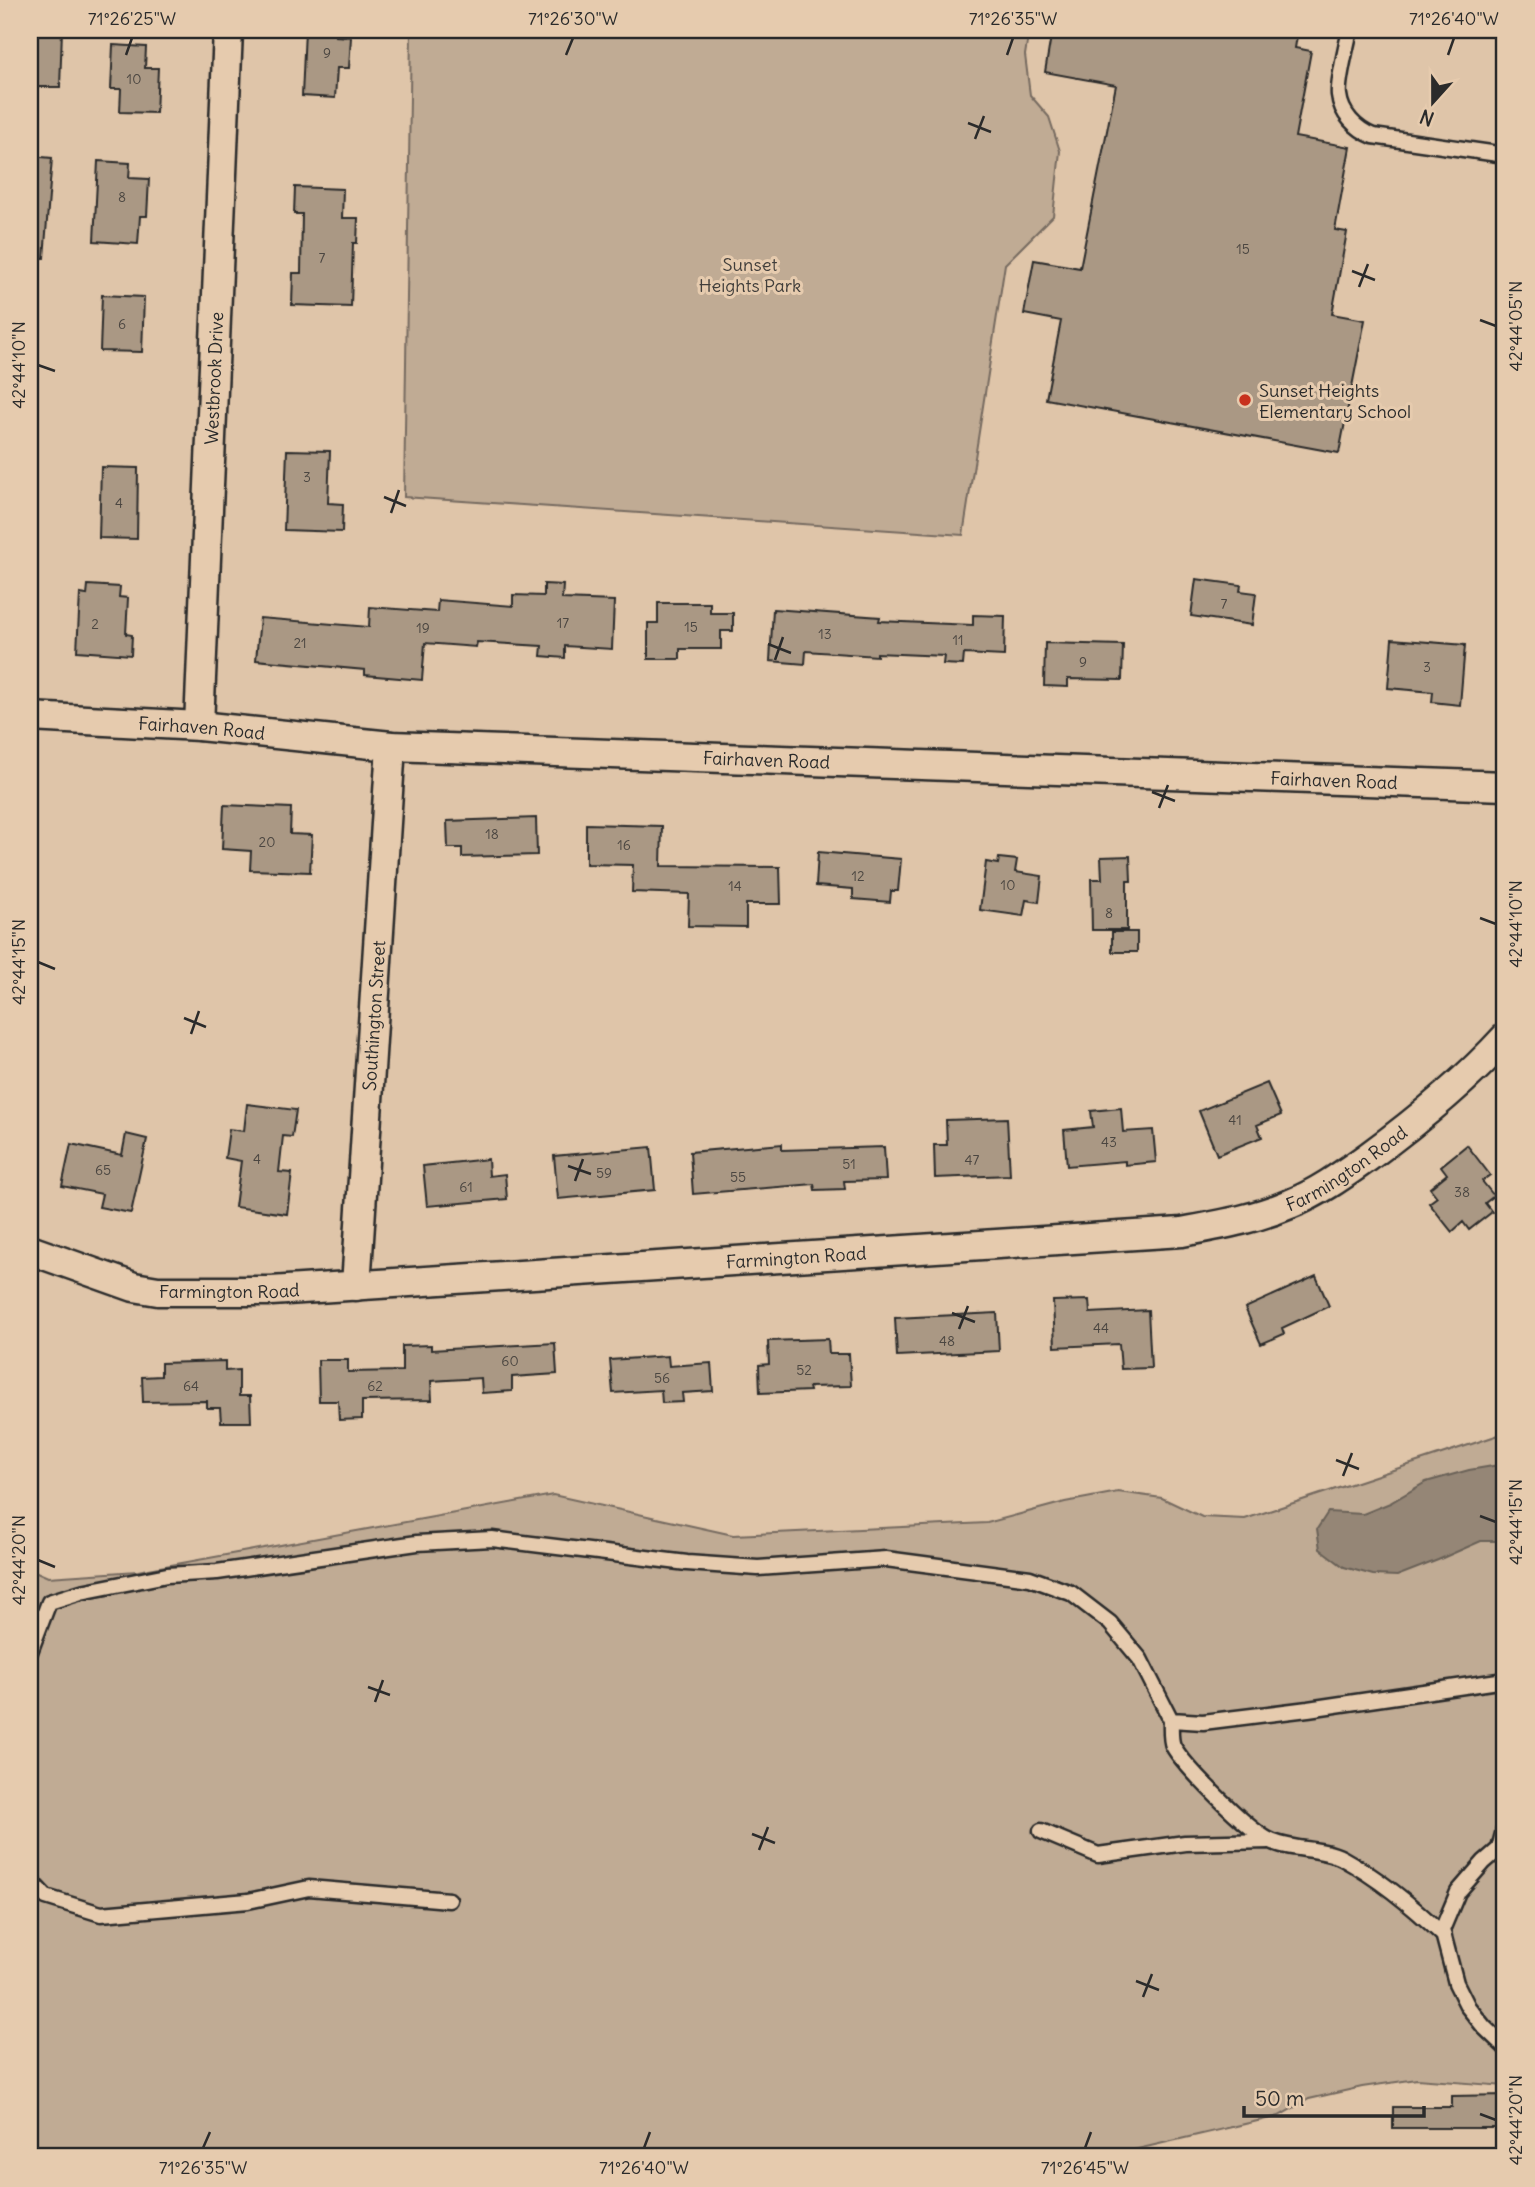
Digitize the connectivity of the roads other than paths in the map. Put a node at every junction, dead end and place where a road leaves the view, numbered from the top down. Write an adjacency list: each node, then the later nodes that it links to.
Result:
1 (228, 30): 5 (street, Westbrook Drive)
2 (1350, 30): 3 (lane)
3 (1505, 155)
4 (30, 718): 5 (street, Fairhaven Road)
5 (199, 726): 6 (street, Fairhaven Road)
6 (391, 746): 7 (street, Fairhaven Road); 10 (street, Southington Street)
7 (1505, 786)
8 (1505, 1038): 10 (street, Farmington Road)
9 (30, 1250): 10 (street, Farmington Road)
10 (356, 1286)
11 (30, 1652): 13 (lane)
12 (1505, 1680): 13 (lane)
13 (1171, 1720): 16 (lane)
14 (1505, 1826): 19 (lane)
15 (1041, 1831): 16 (lane)
16 (1269, 1841): 19 (lane)
17 (30, 1880): 18 (lane)
18 (449, 1900)
19 (1444, 1936): 20 (lane)
20 (1505, 2047)

